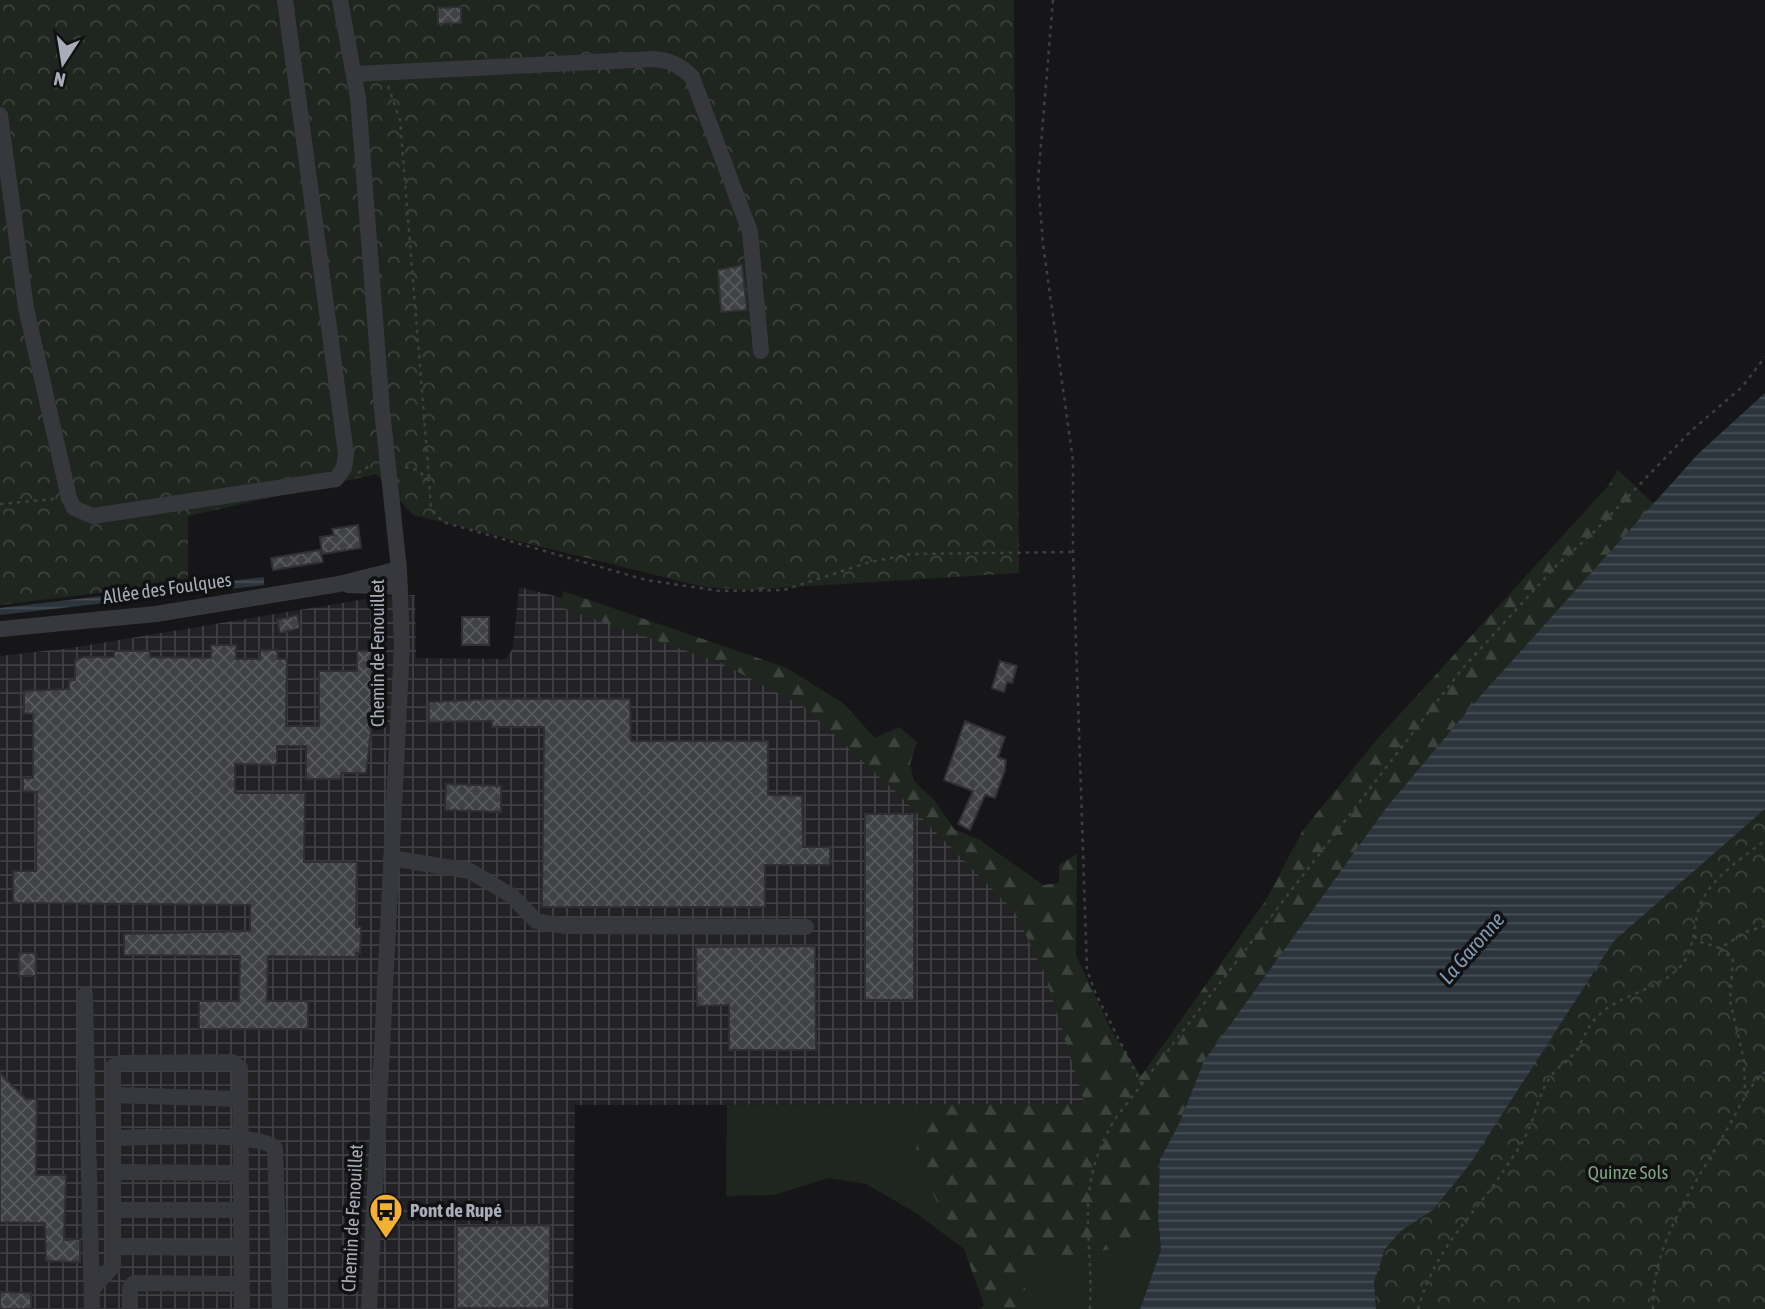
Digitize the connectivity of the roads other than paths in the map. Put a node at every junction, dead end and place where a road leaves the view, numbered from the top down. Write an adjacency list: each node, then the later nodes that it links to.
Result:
1 (285, 0): 4 (street)
2 (340, 0): 3 (street, Chemin de Fenouillet)
3 (354, 74): 5 (street); 6 (street, Chemin de Fenouillet)
4 (0, 115)
5 (761, 351)
6 (399, 569): 7 (street, Allée des Foulques); 8 (street, Chemin de Fenouillet)
7 (339, 584): 8 (street, Allée des Foulques); 9 (street, Allée des Foulques)
8 (400, 587): 10 (street, Chemin de Fenouillet)
9 (0, 629)
10 (391, 858): 11 (street); 29 (street, Chemin de Fenouillet)
11 (806, 927)
12 (85, 995): 24 (street)
13 (113, 1095): 14 (street); 14 (street); 15 (street)
14 (240, 1099): 16 (street)
15 (114, 1138): 16 (street); 17 (street)
16 (240, 1138): 18 (street); 28 (street)
17 (115, 1172): 18 (street); 19 (street)
18 (241, 1172): 20 (street)
19 (115, 1210): 20 (street); 21 (street)
20 (241, 1210): 22 (street)
21 (115, 1247): 22 (street); 24 (street)
22 (241, 1248): 23 (street)
23 (242, 1284): 26 (street); 27 (street)
24 (92, 1289): 25 (street)
25 (92, 1309)
26 (130, 1309)
27 (242, 1309)
28 (280, 1309)
29 (369, 1309)

